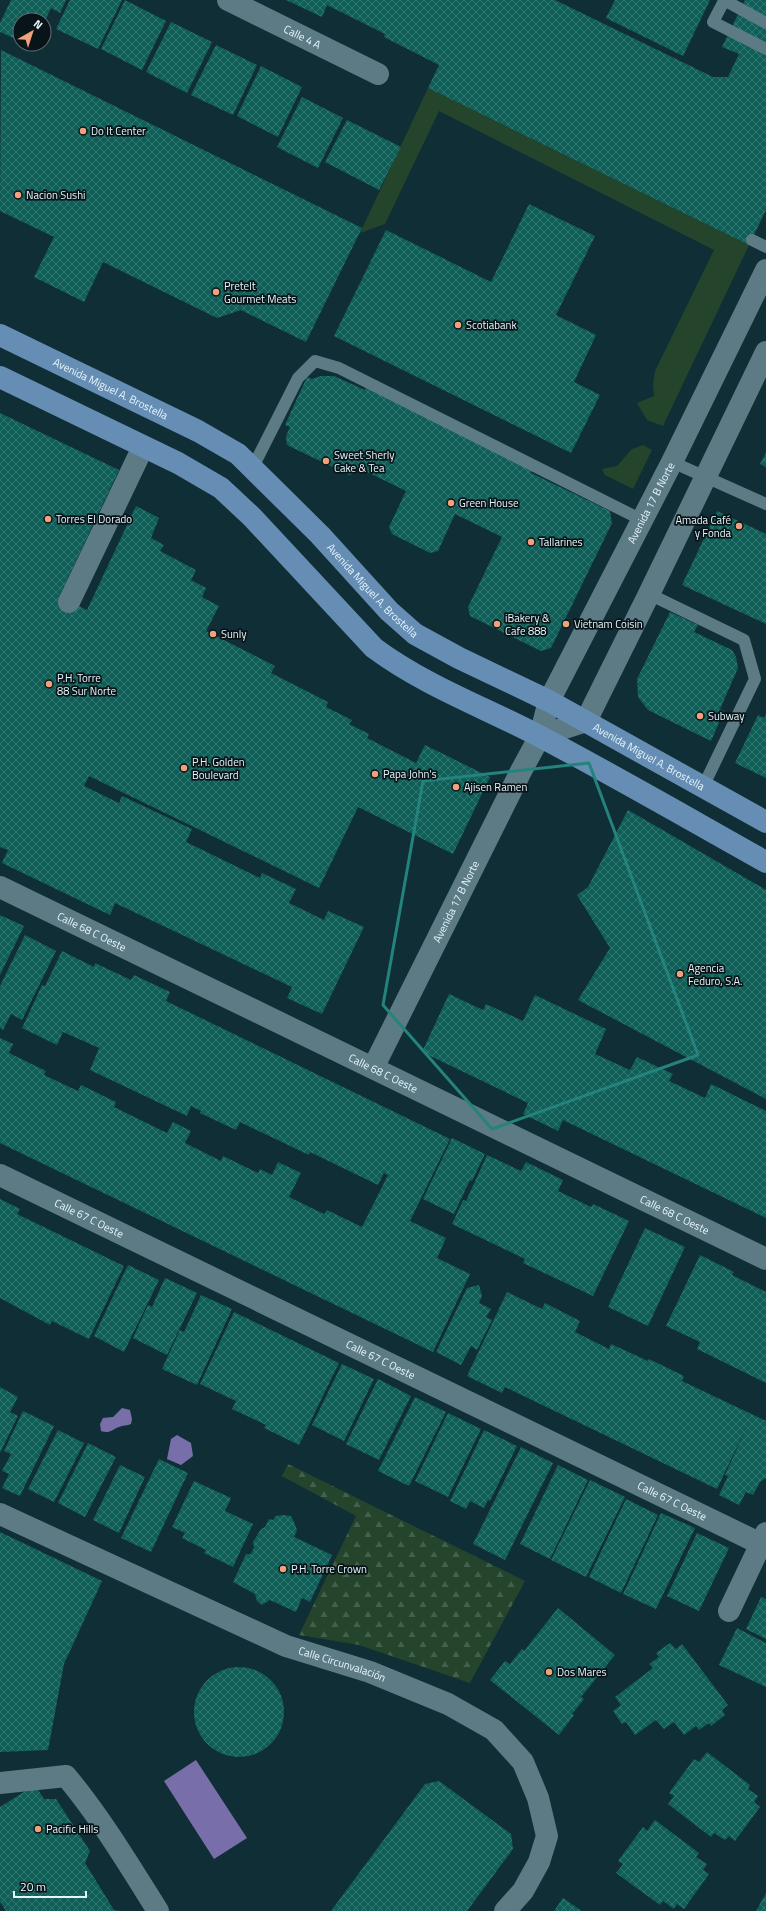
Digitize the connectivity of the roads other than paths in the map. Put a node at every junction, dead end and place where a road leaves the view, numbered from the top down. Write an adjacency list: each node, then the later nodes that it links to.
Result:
1 (228, 0): 5 (street, Calle 4 A)
2 (724, 0): 3 (lane); 4 (lane)
3 (766, 23)
4 (766, 49)
5 (378, 74)
6 (752, 240): 7 (lane)
7 (766, 247)
8 (766, 270): 13 (street, Avenida 17 B Norte)
9 (0, 335): 14 (main road, Avenida Miguel A. Brostella)
10 (766, 352): 15 (street)
11 (0, 377): 12 (main road)
12 (143, 447): 19 (street); 22 (main road)
13 (672, 462): 15 (lane); 17 (street, Avenida 17 B Norte)
14 (253, 467): 17 (lane); 20 (main road, Avenida Miguel A. Brostella)
15 (705, 477): 16 (lane); 18 (street)
16 (766, 504)
17 (642, 520): 20 (street, Avenida 17 B Norte)
18 (649, 594): 21 (street); 23 (lane)
19 (70, 602)
20 (549, 701): 21 (main road, Avenida Miguel A. Brostella); 22 (street, Avenida 17 B Norte)
21 (586, 721): 22 (street); 23 (main road, Avenida Miguel A. Brostella)
22 (540, 736): 25 (main road); 27 (street, Avenida 17 B Norte)
23 (703, 787): 24 (main road, Avenida Miguel A. Brostella)
24 (766, 822)
25 (766, 862)
26 (0, 887): 27 (street, Calle 68 C Oeste)
27 (373, 1068): 29 (street, Calle 68 C Oeste)
28 (0, 1175): 31 (street, Calle 67 C Oeste)
29 (766, 1259)
30 (0, 1514): 35 (street, Calle Circunvalación)
31 (763, 1538): 32 (street)
32 (729, 1611)
33 (0, 1783): 34 (street)
34 (158, 1911)
35 (505, 1911)

